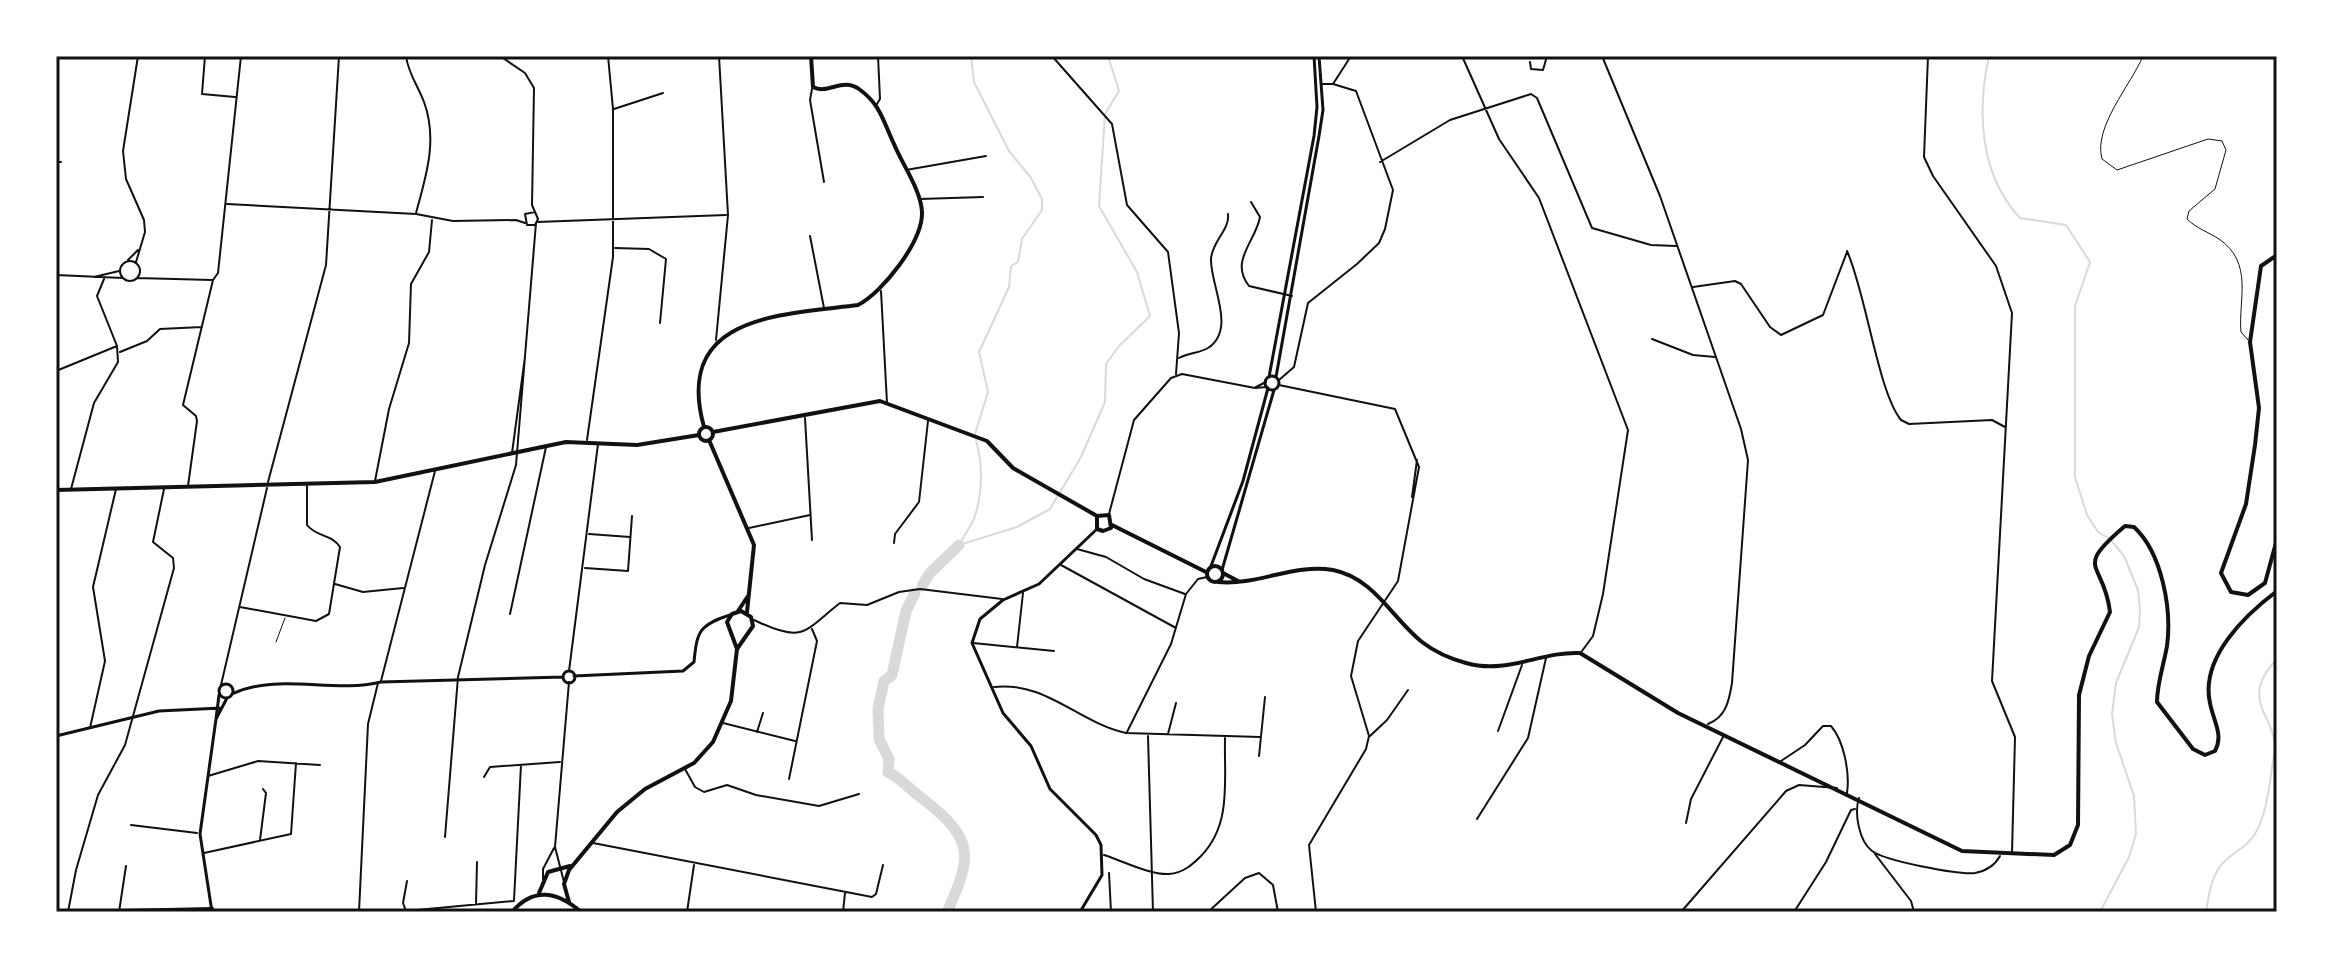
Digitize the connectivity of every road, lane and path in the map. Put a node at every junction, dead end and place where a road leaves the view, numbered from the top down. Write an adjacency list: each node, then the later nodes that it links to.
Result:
1 (138, 56): 58 (street)
2 (205, 56): 25 (street)
3 (241, 56): 25 (street)
4 (339, 56): 40 (street)
5 (406, 56): 43 (street)
6 (500, 56): 39 (street)
7 (608, 56): 28 (street)
8 (719, 56): 45 (street)
9 (811, 56): 23 (main road)
10 (878, 56): 26 (street)
11 (1052, 56): 85 (street)
12 (1317, 56): 20 (street); 21 (street)
13 (1351, 56): 22 (street)
14 (1462, 56): 27 (street)
15 (1547, 56): 19 (street)
16 (1602, 56): 56 (street)
17 (1928, 56): 96 (street)
18 (2143, 56): 80 (lane)
19 (1530, 62)
20 (1317, 84): 21 (street); 73 (street)
21 (1323, 84): 22 (street); 74 (street)
22 (1333, 84): 32 (street)
23 (813, 87): 26 (main road); 34 (street)
24 (663, 93): 28 (street)
25 (237, 97): 38 (street)
26 (877, 104): 33 (main road)
27 (1487, 108): 32 (street); 56 (street); 162 (street)
28 (613, 109): 47 (street)
29 (986, 156): 33 (street)
30 (56, 162): 31 (street)
31 (61, 162)
32 (1380, 162): 89 (street)
33 (905, 170): 36 (main road)
34 (824, 182)
35 (983, 197): 36 (street)
36 (919, 199): 72 (main road)
37 (1251, 202): 73 (street)
38 (226, 204): 40 (street); 70 (street)
39 (532, 205): 41 (street); 42 (street)
40 (330, 211): 43 (street); 107 (street)
41 (535, 212): 42 (street); 46 (street)
42 (526, 213): 49 (street); 51 (street)
43 (416, 214): 48 (street)
44 (1228, 214): 85 (street)
45 (728, 215): 47 (street); 79 (street)
46 (538, 217): 50 (street); 52 (street)
47 (614, 218): 50 (street); 57 (street)
48 (432, 219): 49 (street); 105 (street)
49 (516, 220): 51 (street)
50 (545, 220): 52 (street)
51 (525, 223): 53 (street)
52 (537, 223): 53 (street); 54 (street)
53 (530, 226): 54 (street)
54 (535, 233): 83 (street)
55 (810, 236): 75 (street)
56 (1677, 246): 71 (street)
57 (614, 248): 76 (street); 100 (street)
58 (139, 249): 60 (street); 61 (street)
59 (2277, 255): 80 (main road)
60 (127, 261): 61 (street); 62 (street)
61 (136, 262): 63 (street)
62 (120, 271): 66 (street); 67 (street)
63 (140, 272): 65 (street); 68 (street)
64 (56, 275): 66 (street)
65 (148, 276): 68 (street); 70 (street)
66 (93, 277): 69 (street)
67 (123, 278): 68 (street); 69 (street)
68 (137, 278)
69 (104, 279): 81 (street)
70 (213, 280): 77 (street)
71 (1691, 287): 84 (street); 96 (street)
72 (880, 290): 75 (main road); 92 (street)
73 (1286, 294): 74 (street); 88 (street)
74 (1292, 296): 89 (street)
75 (824, 309): 79 (main road)
76 (660, 323)
77 (202, 327): 82 (street); 108 (street)
78 (1652, 339): 84 (street)
79 (716, 340): 95 (main road)
80 (2250, 342): 123 (main road)
81 (117, 346): 82 (street); 86 (street)
82 (119, 353): 112 (street)
83 (526, 355): 103 (street); 103 (street)
84 (1715, 357): 185 (street)
85 (1178, 358): 87 (street)
86 (56, 371)
87 (1176, 374): 90 (street); 115 (street)
88 (1269, 377): 89 (street); 90 (street)
89 (1278, 381): 91 (street); 141 (street)
90 (1267, 386): 91 (street); 128 (street)
91 (1274, 390): 130 (street)
92 (887, 403): 93 (main road); 94 (main road)
93 (804, 414): 97 (main road); 114 (street)
94 (929, 418): 117 (main road); 125 (street)
95 (704, 427): 97 (main road); 98 (main road)
96 (2007, 428): 225 (street)
97 (713, 432): 99 (main road)
98 (699, 435): 99 (main road); 101 (main road)
99 (709, 440): 119 (main road)
100 (586, 442): 101 (main road); 102 (main road)
101 (598, 443): 121 (street)
102 (546, 446): 103 (main road); 145 (street)
103 (515, 452): 104 (main road); 168 (street)
104 (435, 471): 105 (main road); 135 (street)
105 (375, 482): 106 (main road)
106 (307, 483): 107 (main road); 134 (street)
107 (267, 484): 108 (main road); 142 (street)
108 (187, 487): 109 (main road)
109 (164, 488): 110 (main road); 183 (street)
110 (116, 489): 112 (main road); 186 (street)
111 (56, 490): 112 (main road); 113 (street)
112 (71, 490)
113 (56, 497)
114 (810, 515): 119 (street); 124 (street)
115 (1109, 515): 117 (main road); 118 (main road)
116 (632, 516): 122 (street)
117 (1097, 516): 120 (main road)
118 (1112, 525): 120 (main road); 131 (main road)
119 (749, 528): 139 (main road)
120 (1097, 529): 126 (street)
121 (588, 534): 122 (street); 129 (street)
122 (631, 537): 129 (street)
123 (2277, 539)
124 (812, 540)
125 (894, 543)
126 (1076, 549): 127 (street); 138 (street)
127 (1061, 565): 137 (street); 152 (street)
128 (1211, 566): 130 (main road); 131 (main road)
129 (584, 568): 165 (street)
130 (1223, 572): 132 (main road); 133 (main road)
131 (1207, 575): 132 (main road); 138 (street)
132 (1218, 582): 133 (main road)
133 (1240, 582): 141 (main road)
134 (334, 584): 135 (street); 146 (street)
135 (406, 587): 169 (street)
136 (2277, 591): 225 (main road)
137 (1023, 593): 140 (street); 159 (street)
138 (1186, 594): 152 (street)
139 (749, 595): 143 (main road); 144 (main road)
140 (1003, 600): 153 (street); 158 (street)
141 (1384, 601): 164 (main road); 194 (street)
142 (238, 607): 146 (street); 171 (street)
143 (738, 611): 144 (main road); 147 (main road)
144 (747, 612): 148 (main road)
145 (510, 614)
146 (286, 615): 157 (lane)
147 (730, 615): 149 (street); 151 (main road)
148 (753, 619): 150 (street); 154 (main road)
149 (716, 620): 151 (street); 166 (street)
150 (764, 624): 153 (street); 154 (street)
151 (727, 626): 155 (main road)
152 (1177, 628): 189 (street)
153 (812, 629): 197 (street)
154 (753, 630): 156 (main road)
155 (733, 635): 156 (main road); 160 (main road)
156 (744, 637): 160 (main road)
157 (276, 642)
158 (972, 643): 159 (street); 172 (street)
159 (1017, 648): 161 (street)
160 (737, 649): 184 (main road)
161 (1054, 651)
162 (1580, 653): 163 (main road); 185 (main road)
163 (1546, 658): 164 (main road); 214 (street)
164 (1522, 664): 187 (street)
165 (569, 671): 166 (street); 167 (street)
166 (574, 676): 170 (street)
167 (563, 677): 168 (street); 170 (street)
168 (458, 680): 169 (street); 218 (street)
169 (379, 682): 174 (street); 246 (street)
170 (569, 682): 199 (street)
171 (221, 685): 174 (street); 175 (street)
172 (994, 687): 189 (street); 226 (street)
173 (1408, 690): 194 (street)
174 (233, 691): 177 (street)
175 (219, 694): 177 (street); 180 (street)
176 (1265, 697): 196 (street)
177 (227, 698): 179 (street)
178 (1176, 703): 191 (street)
179 (221, 708): 180 (street); 182 (street)
180 (215, 710): 182 (street); 183 (street)
181 (763, 713): 188 (street)
182 (216, 719): 205 (street)
183 (131, 720): 186 (street); 245 (street)
184 (722, 723): 188 (street); 204 (main road)
185 (1703, 726): 195 (main road)
186 (89, 729): 192 (street)
187 (1498, 731)
188 (757, 733): 197 (street)
189 (1126, 733): 190 (street)
190 (1148, 735): 191 (street); 233 (street)
191 (1168, 735): 193 (street)
192 (56, 736)
193 (1225, 736): 196 (street); 233 (street)
194 (1369, 736): 257 (street)
195 (1724, 736): 200 (main road); 215 (street)
196 (1260, 737): 198 (street)
197 (796, 741): 207 (street)
198 (1259, 756)
199 (560, 762): 203 (street); 221 (street)
200 (1780, 762): 208 (main road); 210 (street)
201 (296, 763): 202 (street); 205 (street); 219 (street)
202 (320, 765)
203 (521, 765): 206 (street); 241 (street)
204 (684, 768): 211 (street); 220 (main road)
205 (207, 777): 217 (street)
206 (484, 777)
207 (789, 779)
208 (1837, 788): 210 (main road); 258 (street)
209 (263, 789): 219 (street)
210 (1847, 793): 212 (main road)
211 (859, 794)
212 (1859, 798): 213 (street); 224 (main road)
213 (1856, 809): 223 (street); 259 (street)
214 (1477, 819)
215 (1686, 823)
216 (131, 825): 217 (street)
217 (200, 836): 222 (street)
218 (445, 837)
219 (260, 841): 222 (street)
220 (591, 843): 228 (street); 231 (main road)
221 (555, 847): 232 (street); 236 (street)
222 (202, 853): 243 (street)
223 (1875, 853): 224 (street); 260 (street)
224 (2001, 853): 225 (main road)
225 (2012, 854)
226 (1104, 855): 233 (street); 252 (street)
227 (477, 862): 242 (street)
228 (694, 863): 238 (street); 249 (street)
229 (883, 865): 238 (street)
230 (126, 866): 244 (street)
231 (572, 866): 232 (main road); 237 (main road)
232 (560, 868): 236 (main road); 237 (street)
233 (1152, 869): 254 (street)
234 (1109, 873): 253 (street)
235 (407, 881): 242 (street)
236 (543, 881): 239 (main road)
237 (564, 884): 240 (main road)
238 (845, 891): 250 (street)
239 (539, 893): 240 (main road); 241 (main road)
240 (569, 902): 248 (main road)
241 (516, 903): 242 (street); 247 (main road)
242 (476, 905)
243 (213, 910): 244 (street)
244 (119, 911)
245 (68, 912)
246 (359, 912)
247 (512, 912)
248 (581, 912)
249 (687, 912)
250 (843, 912)
251 (1069, 912): 252 (street)
252 (1079, 912)
253 (1111, 912)
254 (1153, 912)
255 (1208, 912): 256 (street)
256 (1278, 912)
257 (1316, 912)
258 (1681, 912)
259 (1794, 912)
260 (1914, 912)

